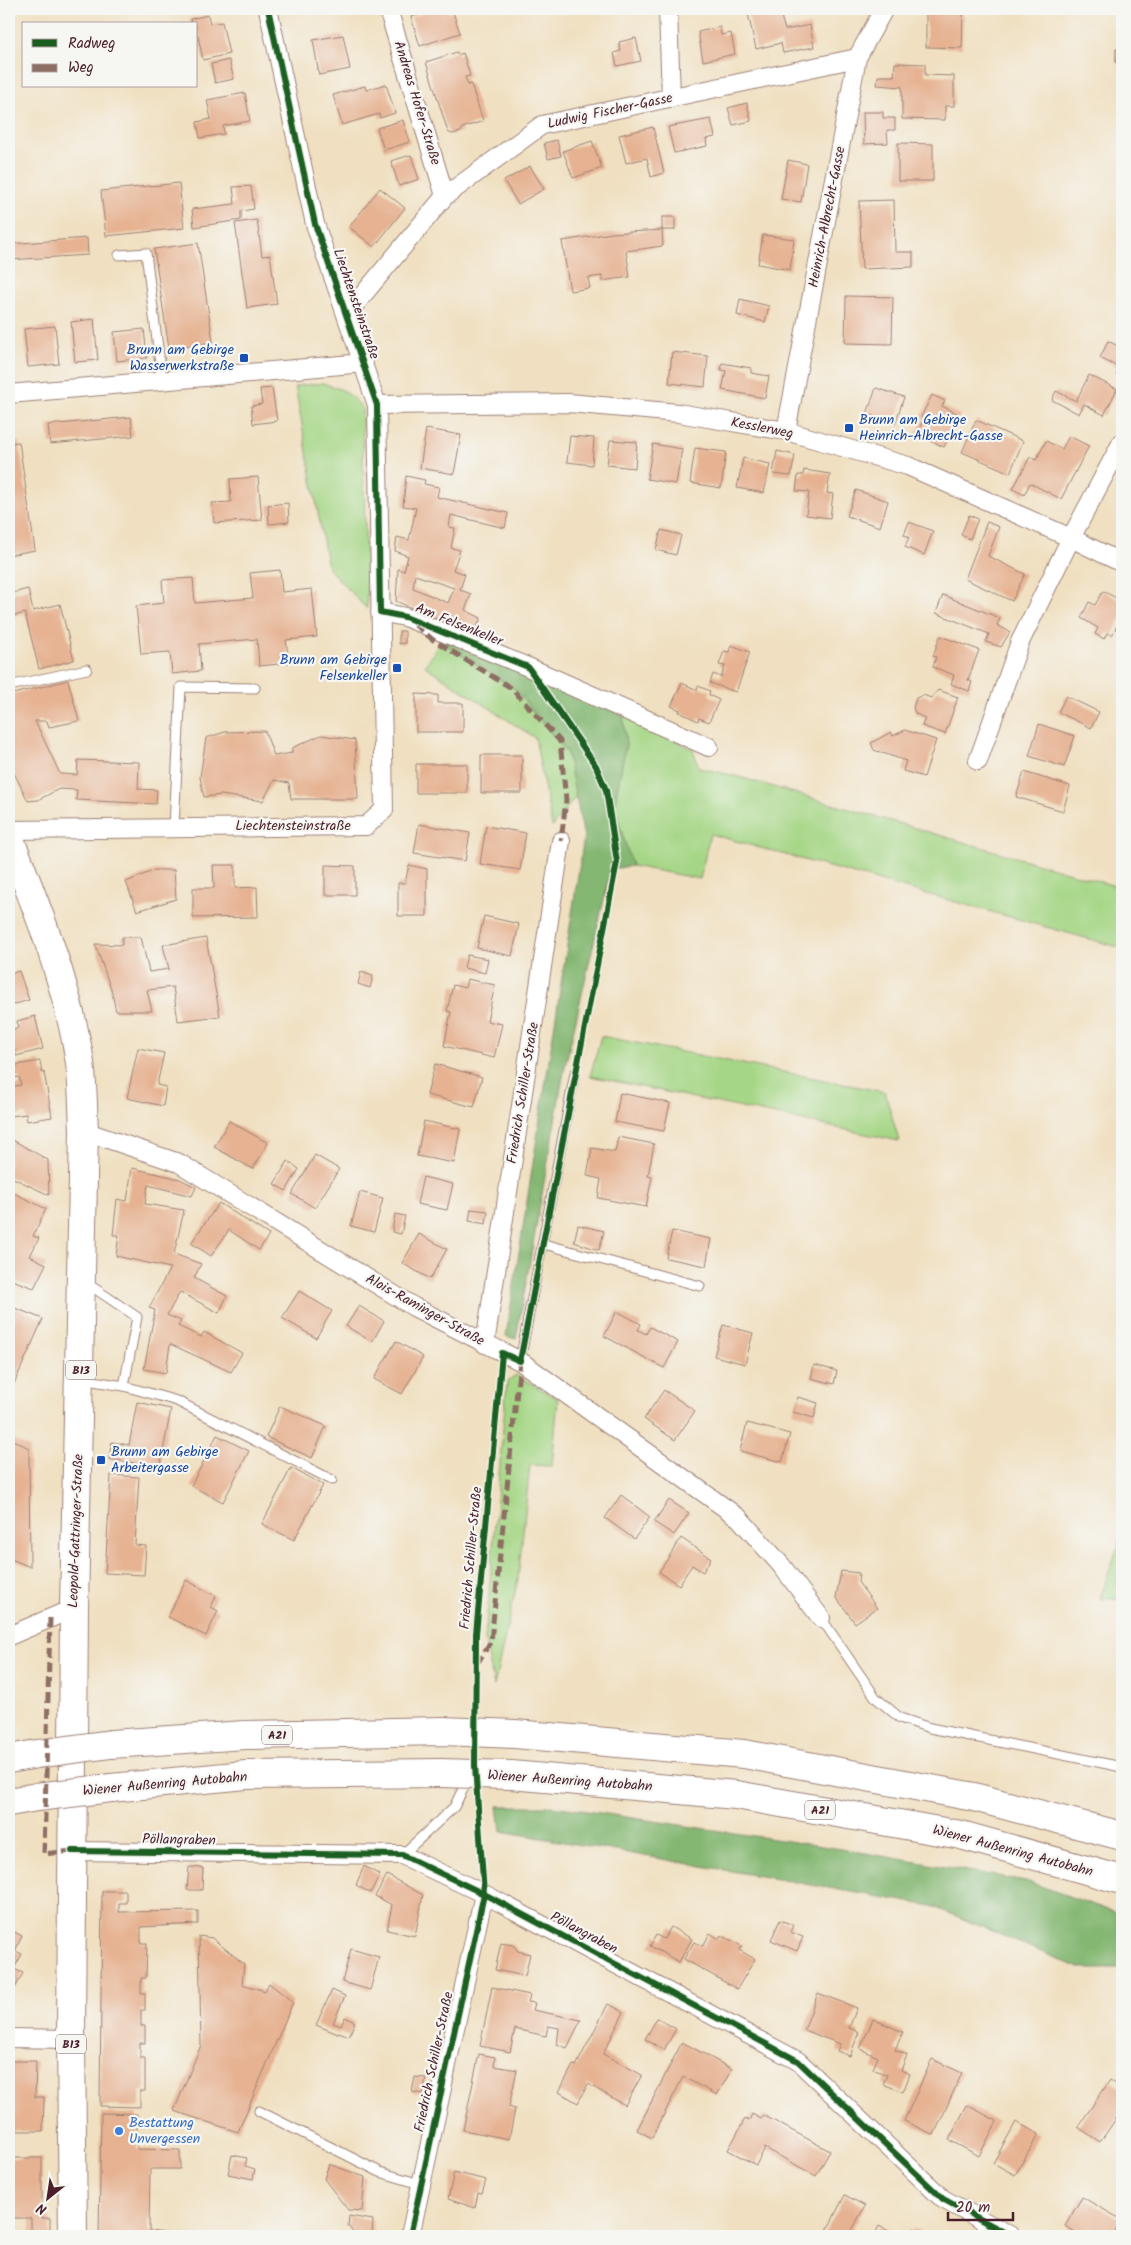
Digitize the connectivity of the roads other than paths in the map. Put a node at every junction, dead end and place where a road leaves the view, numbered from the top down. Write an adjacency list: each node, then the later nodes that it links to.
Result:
1 (268, 9): 9 (street, Liechtensteinstraße)
2 (388, 9): 7 (street, Andreas Hofer-Straße)
3 (668, 9): 6 (street)
4 (884, 9): 5 (street, Heinrich-Albrecht-Gasse)
5 (857, 58): 6 (street, Ludwig Fischer-Gasse); 14 (street, Heinrich-Albrecht-Gasse)
6 (671, 98): 7 (street, Ludwig Fischer-Gasse)
7 (446, 196): 9 (street, Ludwig Fischer-Gasse)
8 (119, 255): 11 (lane)
9 (347, 314): 10 (street, Liechtensteinstraße)
10 (364, 363): 11 (street); 13 (street, Liechtensteinstraße)
11 (162, 380): 12 (street)
12 (9, 394)
13 (377, 405): 14 (street, Kesslerweg); 18 (street, Liechtensteinstraße)
14 (786, 431): 16 (street, Kesslerweg)
15 (1122, 442): 16 (street)
16 (1071, 538): 17 (street, Kesslerweg); 23 (street)
17 (1122, 563)
18 (380, 612): 22 (street, Am Felsenkeller); 24 (street, Liechtensteinstraße)
19 (87, 669): 20 (lane)
20 (9, 686)
21 (255, 688): 24 (lane)
22 (709, 747)
23 (978, 761)
24 (174, 827): 25 (street, Liechtensteinstraße)
25 (9, 830)
26 (9, 837): 29 (main road, Leopold-Gattringer-Straße / B13)
27 (561, 841): 33 (street, Friedrich Schiller-Straße)
28 (575, 1073): 30 (lane)
29 (84, 1131): 31 (main road, Leopold-Gattringer-Straße / B13); 33 (street, Alois-Raminger-Straße)
30 (544, 1244): 32 (lane); 34 (lane)
31 (83, 1281): 35 (main road, Leopold-Gattringer-Straße / B13); 36 (lane)
32 (700, 1286)
33 (485, 1344): 34 (street, Alois-Raminger-Straße)
34 (520, 1361): 39 (street, Alois-Raminger-Straße)
35 (80, 1379): 36 (lane); 38 (main road, Leopold-Gattringer-Straße / B13)
36 (124, 1386): 37 (lane)
37 (332, 1480)
38 (74, 1608): 40 (street); 46 (main road, Leopold-Gattringer-Straße / B13)
39 (821, 1618): 43 (lane)
40 (9, 1636)
41 (9, 1759): 45 (main road, A21, bridge)
42 (475, 1765): 47 (lane)
43 (1122, 1767)
44 (9, 1802): 48 (main road, Wiener Außenring Autobahn / A21, bridge)
45 (1122, 1836)
46 (72, 1851): 47 (street, Pöllangraben); 51 (main road, Leopold-Gattringer-Straße / B13)
47 (402, 1855): 49 (street, Pöllangraben)
48 (1122, 1880)
49 (484, 1894): 53 (street, Friedrich Schiller-Straße); 56 (street, Pöllangraben)
50 (9, 2038): 51 (street)
51 (71, 2038): 54 (main road, Leopold-Gattringer-Straße / B13)
52 (259, 2111): 53 (lane)
53 (420, 2184): 55 (street, Friedrich Schiller-Straße)
54 (73, 2236)
55 (410, 2236)
56 (1011, 2236)

